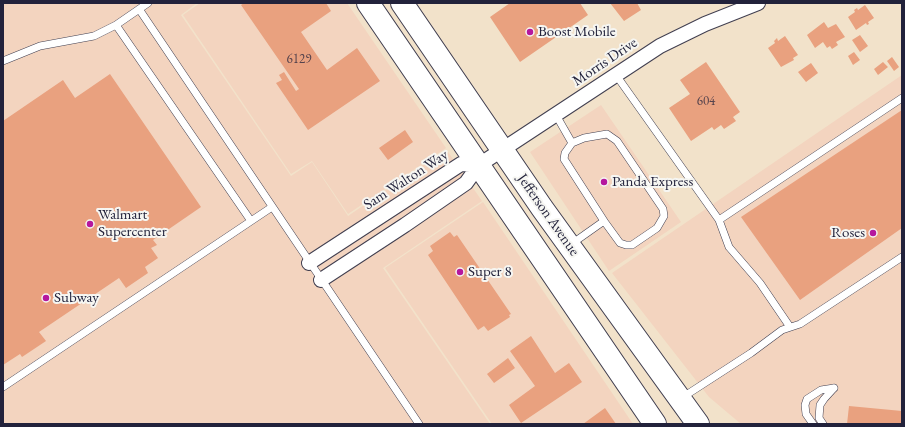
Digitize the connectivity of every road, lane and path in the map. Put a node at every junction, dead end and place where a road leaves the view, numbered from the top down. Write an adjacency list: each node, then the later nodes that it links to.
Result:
1 (148, 3): 5 (lane)
2 (368, 3): 13 (main road, Jefferson Avenue)
3 (402, 3): 12 (main road, Jefferson Avenue)
4 (758, 3): 8 (street, Morris Drive)
5 (139, 9): 6 (lane); 14 (lane)
6 (116, 25): 7 (lane); 16 (lane)
7 (3, 60)
8 (616, 75): 10 (street, Morris Drive); 15 (lane)
9 (902, 98): 15 (lane)
10 (556, 115): 11 (lane); 12 (street, Morris Drive)
11 (572, 143): 17 (lane); 17 (lane)
12 (503, 150): 13 (street, Morris Drive); 18 (main road, Jefferson Avenue)
13 (479, 165): 20 (street, Sam Walton Way); 21 (street); 26 (main road, Jefferson Avenue)
14 (272, 207): 16 (lane); 20 (lane)
15 (719, 220): 22 (lane)
16 (251, 221): 23 (lane)
17 (604, 221): 18 (lane)
18 (568, 246): 24 (main road, Jefferson Avenue)
19 (902, 257): 22 (lane)
20 (309, 263): 21 (lane)
21 (320, 280): 25 (lane)
22 (790, 328): 24 (lane)
23 (3, 387)
24 (679, 399): 27 (main road, Jefferson Avenue)
25 (419, 424)
26 (654, 424)
27 (698, 424)
28 (813, 424): 29 (lane)
29 (823, 424)

